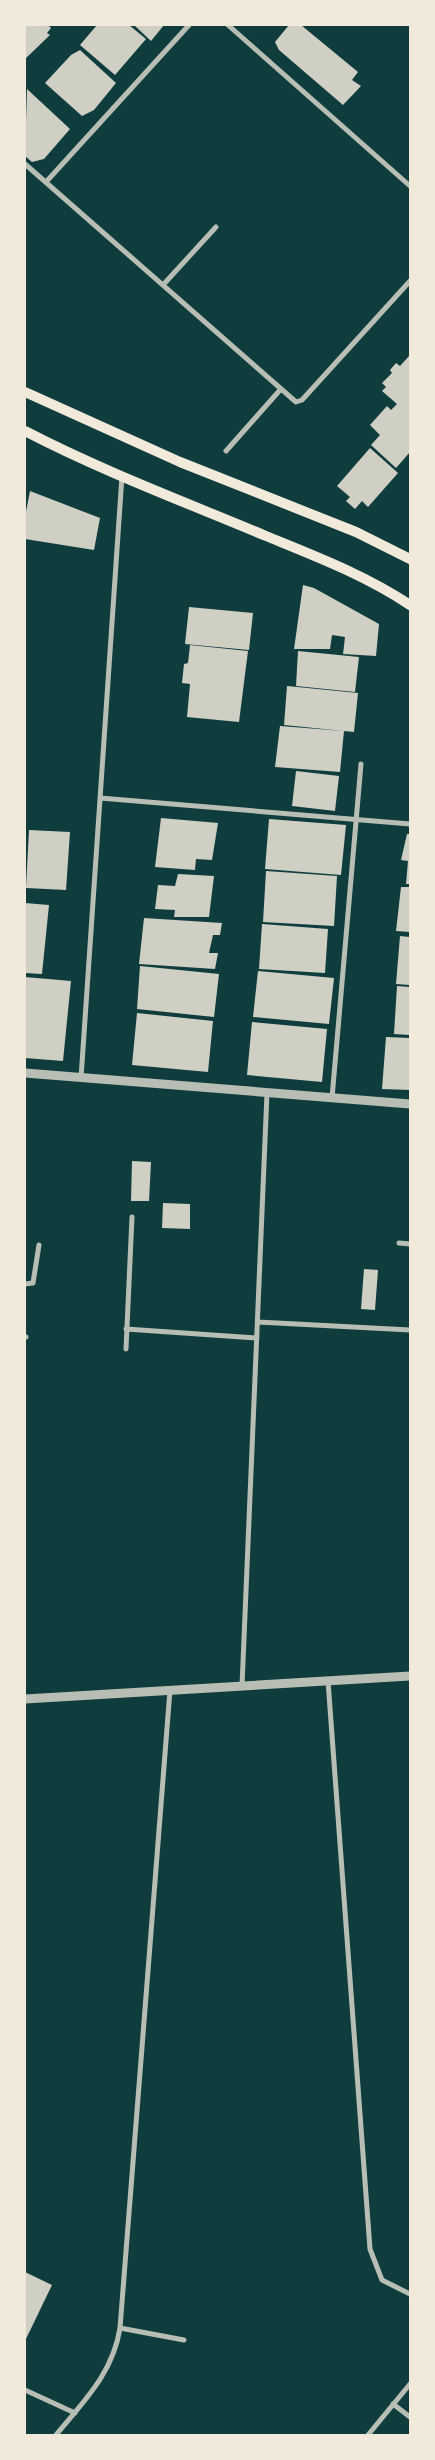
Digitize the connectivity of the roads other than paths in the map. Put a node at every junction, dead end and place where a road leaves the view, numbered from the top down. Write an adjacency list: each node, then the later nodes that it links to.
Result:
1 (189, 25): 4 (street)
2 (228, 25): 5 (street)
3 (25, 164): 4 (street)
4 (46, 182): 8 (street)
5 (410, 186)
6 (216, 226): 8 (street)
7 (410, 281): 9 (street)
8 (163, 285): 9 (street)
9 (280, 390): 12 (street)
10 (25, 392): 14 (main road)
11 (25, 431): 13 (main road)
12 (226, 451)
13 (122, 475): 15 (main road); 17 (street)
14 (410, 559)
15 (410, 605)
16 (361, 764): 18 (street)
17 (100, 798): 18 (street); 21 (street)
18 (356, 819): 19 (street); 23 (street)
19 (410, 824)
20 (25, 1073): 21 (street)
21 (81, 1078): 22 (street)
22 (267, 1093): 23 (street); 30 (street)
23 (332, 1098): 24 (street)
24 (410, 1104)
25 (132, 1217): 31 (street)
26 (399, 1243): 27 (street)
27 (410, 1244)
28 (39, 1245): 29 (street)
29 (25, 1284)
30 (258, 1322): 32 (street); 33 (street)
31 (126, 1329): 33 (street); 34 (street)
32 (410, 1330)
33 (257, 1338): 37 (street)
34 (126, 1349)
35 (410, 1676): 36 (street)
36 (328, 1681): 37 (street); 40 (street)
37 (242, 1686): 38 (street)
38 (170, 1690): 39 (street); 41 (street)
39 (25, 1699)
40 (410, 2294)
41 (120, 2328): 42 (street); 46 (street)
42 (184, 2340)
43 (410, 2384): 45 (street)
44 (25, 2390): 46 (street)
45 (393, 2404): 47 (street); 49 (street)
46 (75, 2413): 48 (street)
47 (410, 2417)
48 (56, 2435)
49 (368, 2435)

